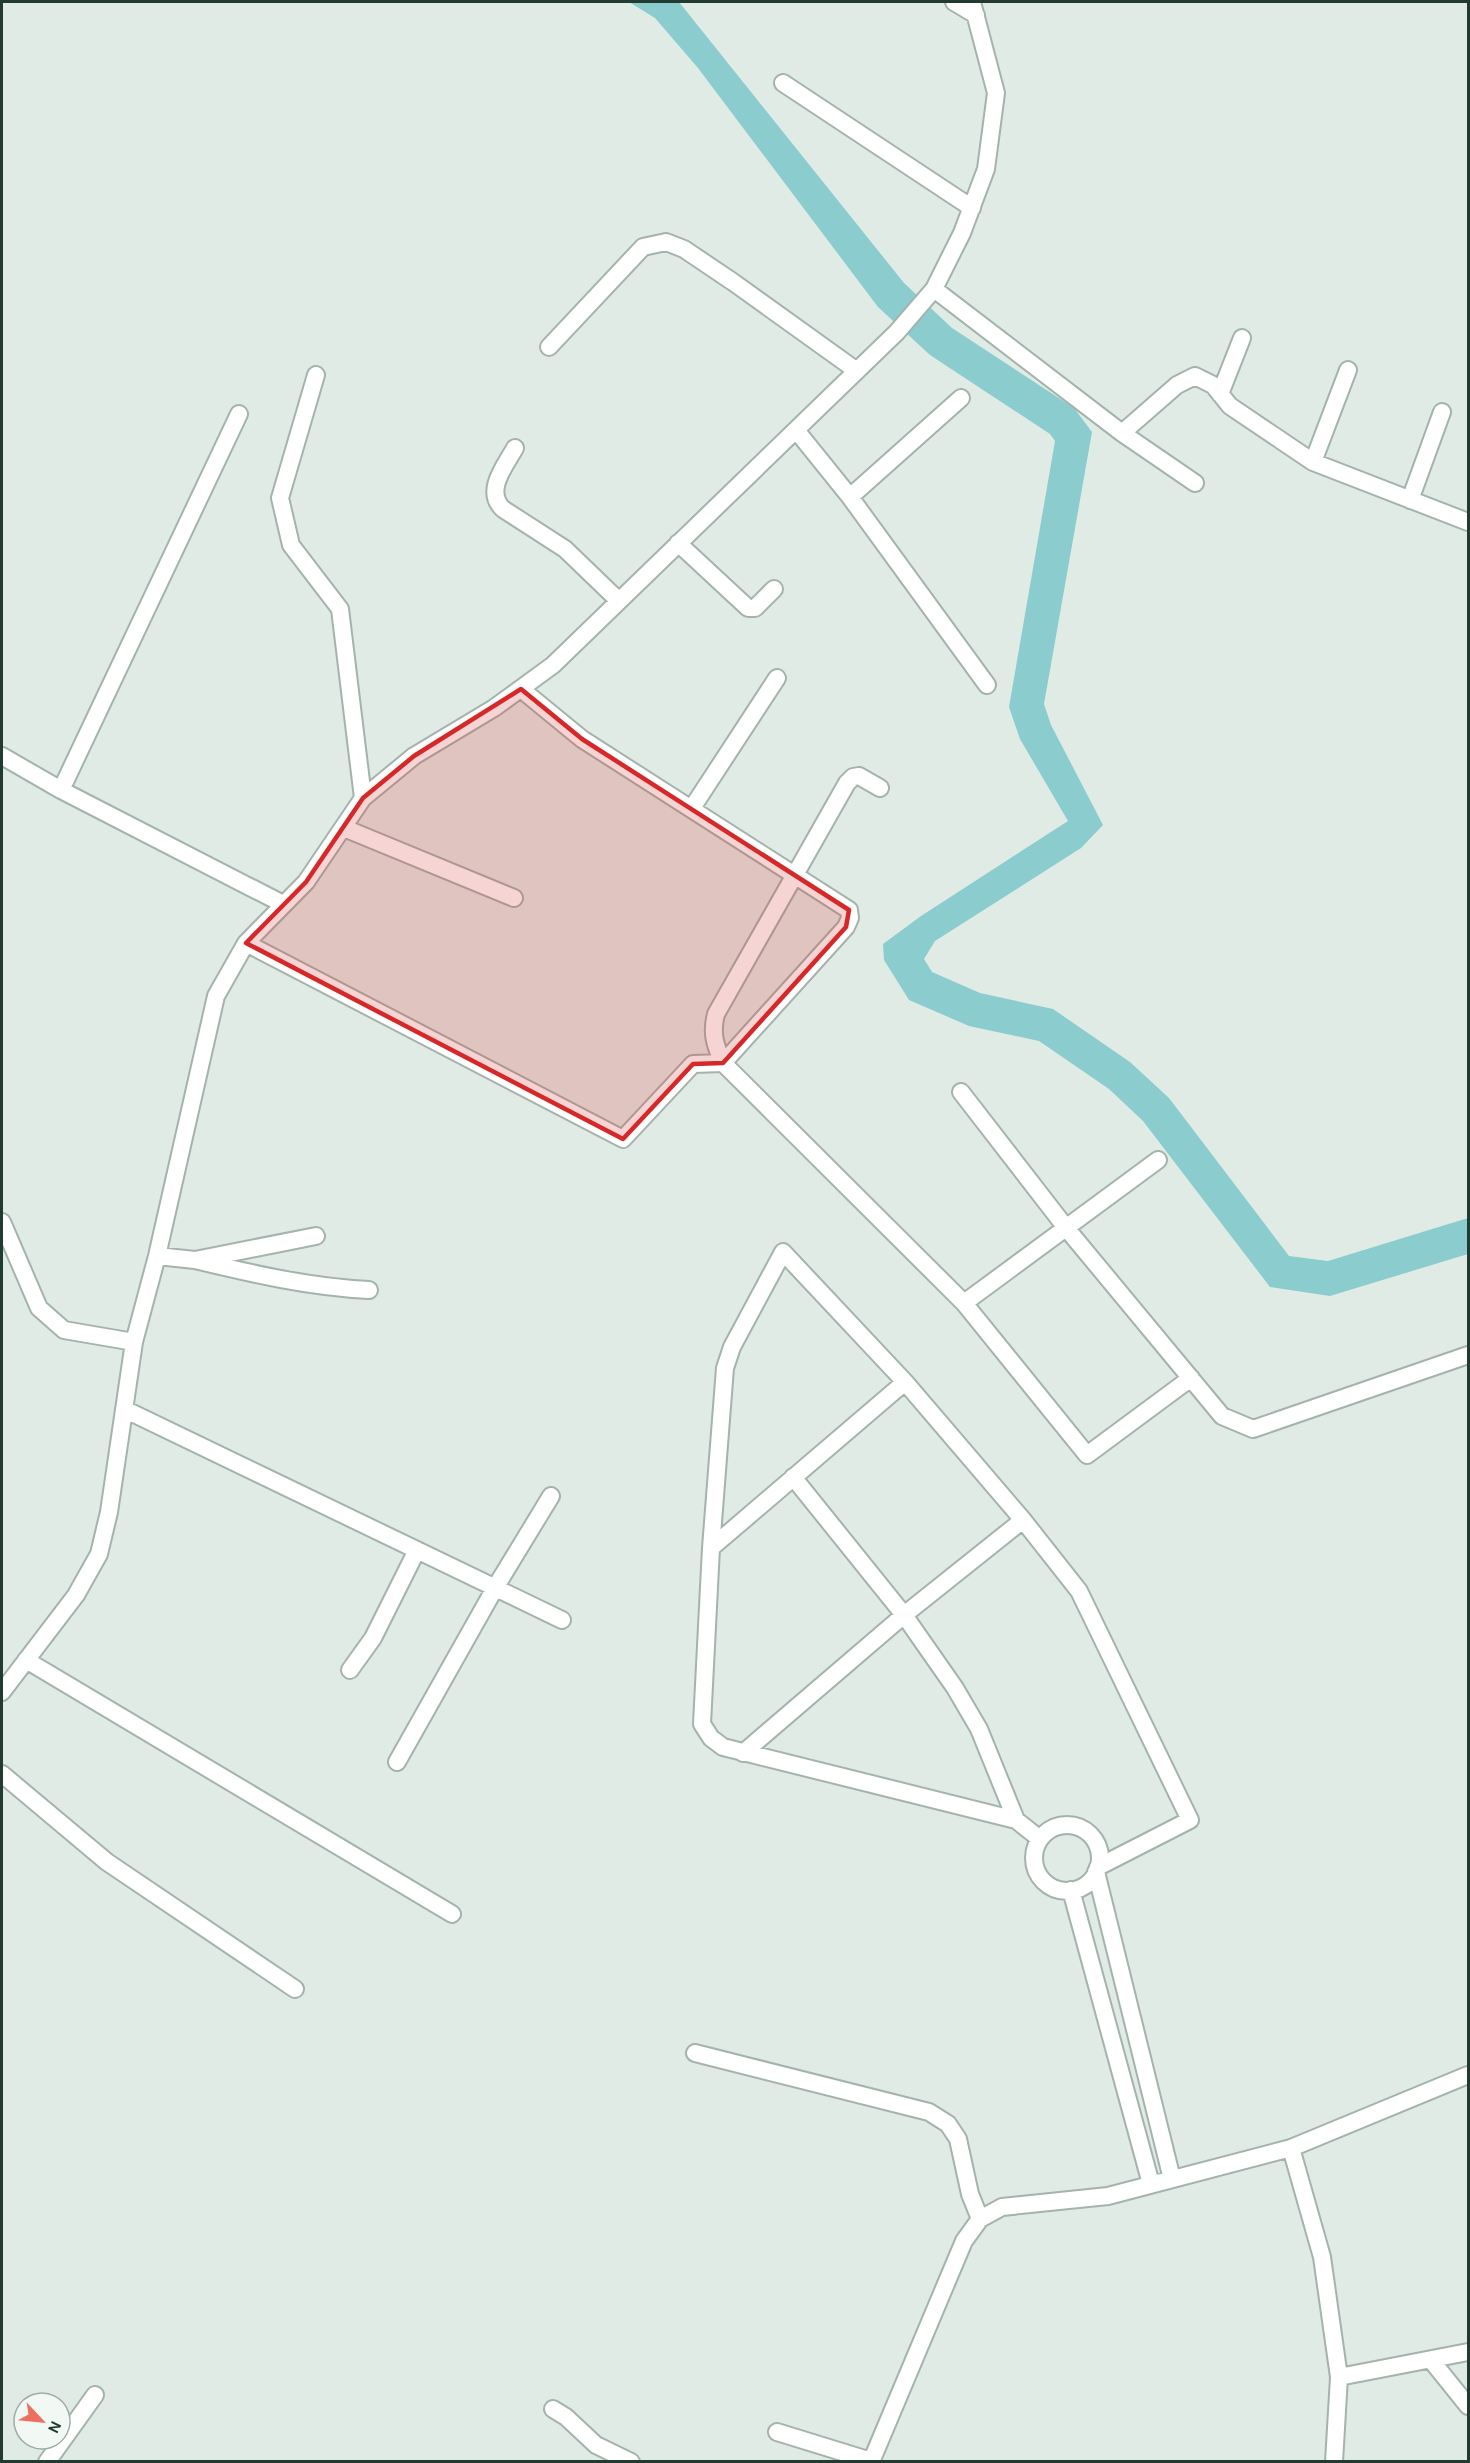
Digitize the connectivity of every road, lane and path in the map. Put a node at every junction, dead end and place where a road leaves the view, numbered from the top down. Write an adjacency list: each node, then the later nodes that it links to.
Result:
1 (954, 2): 2 (street)
2 (974, 8): 4 (street)
3 (783, 83): 4 (street)
4 (972, 208): 5 (street)
5 (930, 294): 9 (street); 16 (street)
6 (1242, 338): 11 (street)
7 (549, 347): 9 (street)
8 (1348, 370): 18 (street)
9 (857, 371): 15 (street)
10 (316, 375): 32 (street)
11 (1220, 394): 16 (street); 18 (street)
12 (961, 398): 20 (street)
13 (1442, 412): 21 (street)
14 (239, 414): 31 (street)
15 (796, 430): 20 (street); 23 (street)
16 (1122, 433): 19 (street)
17 (515, 448): 25 (street)
18 (1313, 462): 21 (street)
19 (1195, 483)
20 (850, 497): 27 (street)
21 (1410, 500): 22 (street)
22 (1468, 522)
23 (678, 543): 24 (street); 25 (street)
24 (774, 589)
25 (619, 601): 28 (street)
26 (777, 678): 33 (street)
27 (987, 685)
28 (521, 689): 32 (street); 33 (street)
29 (2, 756): 31 (street)
30 (880, 788): 35 (street)
31 (61, 790): 37 (street)
32 (363, 798): 34 (street)
33 (692, 808): 35 (street)
34 (344, 828): 36 (street); 37 (street)
35 (793, 874): 39 (street); 39 (street)
36 (514, 898)
37 (283, 904): 38 (street)
38 (246, 943): 39 (street); 45 (street)
39 (723, 1063): 48 (street)
40 (961, 1092): 43 (street)
41 (1158, 1160): 43 (street)
42 (2, 1222): 49 (street)
43 (1067, 1229): 48 (street); 51 (street)
44 (316, 1236): 46 (street)
45 (157, 1256): 46 (street); 49 (street)
46 (195, 1260): 47 (street)
47 (369, 1290)
48 (964, 1304): 51 (street)
49 (134, 1342): 53 (street)
50 (1468, 1354): 51 (street)
51 (1191, 1378)
52 (905, 1382): 54 (street); 56 (street); 57 (street)
53 (124, 1409): 58 (street); 62 (street)
54 (793, 1477): 57 (street); 60 (street)
55 (551, 1496): 59 (street)
56 (1023, 1520): 60 (street); 70 (street)
57 (711, 1548): 65 (street)
58 (417, 1550): 59 (street); 63 (street)
59 (495, 1588): 61 (street); 66 (street)
60 (904, 1615): 65 (street); 68 (street)
61 (562, 1620)
62 (26, 1660): 64 (street); 72 (street)
63 (350, 1670)
64 (2, 1692)
65 (743, 1753): 68 (street)
66 (397, 1762)
67 (2, 1774): 73 (street)
68 (1016, 1820): 69 (street)
69 (1040, 1839): 70 (street); 71 (street)
70 (1097, 1869): 71 (street); 77 (street)
71 (1071, 1890): 78 (street)
72 (452, 1914)
73 (295, 1989)
74 (695, 2053): 79 (street)
75 (1468, 2075): 76 (street)
76 (1291, 2148): 77 (street); 82 (street)
77 (1172, 2179): 78 (street)
78 (1151, 2184): 79 (street)
79 (980, 2219): 87 (street)
80 (1468, 2352): 81 (street)
81 (1431, 2360): 82 (street); 84 (street)
82 (1339, 2377): 90 (street)
83 (95, 2395): 88 (street)
84 (1468, 2406)
85 (553, 2409): 89 (street)
86 (777, 2432): 87 (street)
87 (871, 2461)
88 (47, 2462)
89 (631, 2462)
90 (1334, 2462)

